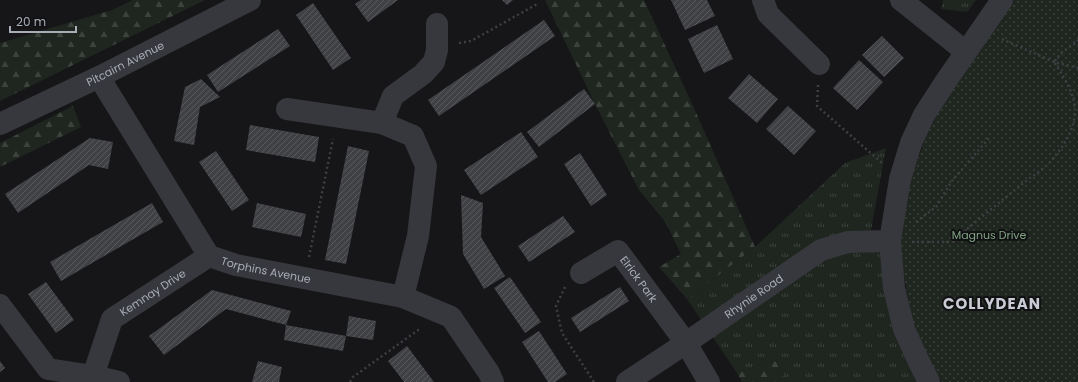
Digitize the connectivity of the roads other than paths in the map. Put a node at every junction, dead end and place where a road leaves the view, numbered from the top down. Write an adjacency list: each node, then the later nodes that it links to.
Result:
1 (250, 0): 8 (street, Pitcairn Avenue)
2 (763, 0): 7 (street)
3 (901, 0): 6 (street)
4 (1002, 0): 6 (street)
5 (437, 24): 10 (street)
6 (966, 52): 12 (street)
7 (819, 64)
8 (99, 77): 11 (street, Pitcairn Avenue); 13 (street, Torphins Avenue)
9 (287, 109): 10 (street)
10 (382, 123): 15 (street)
11 (0, 124)
12 (890, 241): 17 (street, Rhynie Road); 23 (street)
13 (209, 256): 15 (street, Torphins Avenue); 18 (street, Kemnay Drive)
14 (581, 273): 17 (street, Elrick Park)
15 (403, 297): 20 (street, Torphins Avenue)
16 (0, 305): 18 (street)
17 (686, 343): 21 (street, Rhynie Road); 22 (street)
18 (92, 379): 19 (street)
19 (119, 382)
20 (493, 382)
21 (627, 382)
22 (708, 382)
23 (929, 382)

